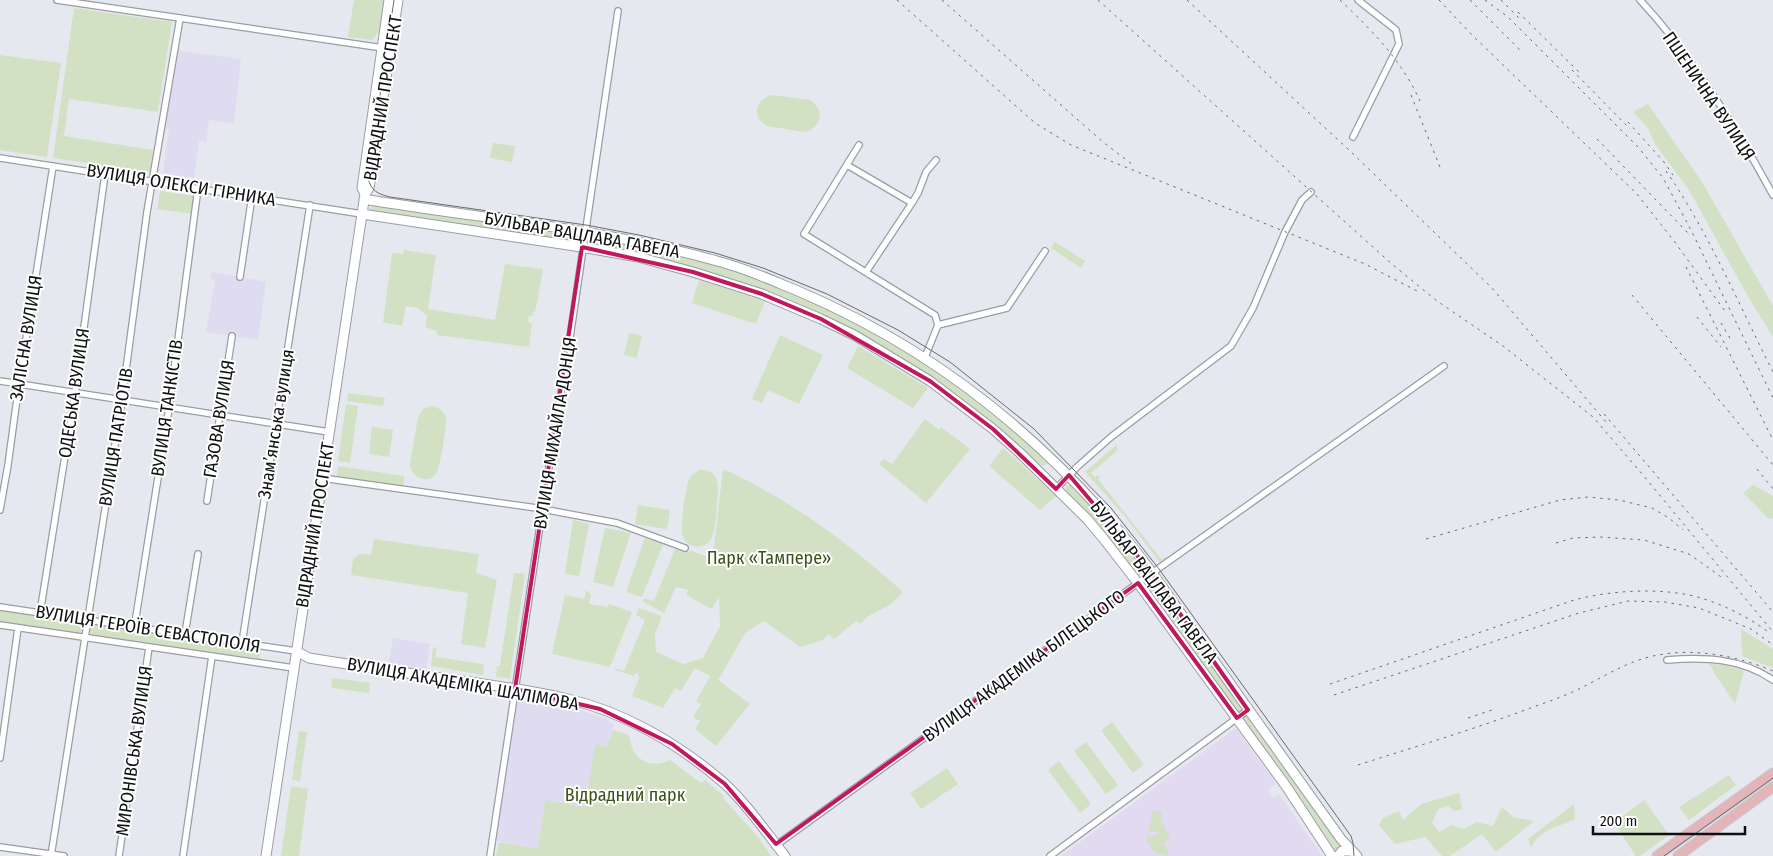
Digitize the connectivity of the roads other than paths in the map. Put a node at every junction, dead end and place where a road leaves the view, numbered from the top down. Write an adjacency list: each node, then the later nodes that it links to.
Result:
1 (56, 0): 7 (street)
2 (389, 0): 8 (main road, ВІДРАДНИЙ ПРОСПЕКТ)
3 (398, 0): 8 (main road, ВІДРАДНИЙ ПРОСПЕКТ)
4 (1358, 0): 9 (street)
5 (1640, 0): 19 (street, ПШЕНИЧНА ВУЛИЦЯ)
6 (618, 10): 25 (street, ВУЛИЦЯ МИХАЙЛА ДОНЦЯ)
7 (180, 18): 8 (street); 16 (street, ВУЛИЦЯ ПАТРІОТІВ)
8 (386, 48): 21 (main road, ВІДРАДНИЙ ПРОСПЕКТ)
9 (1353, 137)
10 (859, 145): 13 (street)
11 (0, 158): 14 (street, ВУЛИЦЯ ОЛЕКСИ ГІРНИКА)
12 (936, 160): 22 (street)
13 (847, 165): 22 (street); 28 (street)
14 (53, 166): 15 (street, ВУЛИЦЯ ОЛЕКСИ ГІРНИКА); 35 (street, ЗАЛІСНА ВУЛИЦЯ)
15 (105, 174): 16 (street, ВУЛИЦЯ ОЛЕКСИ ГІРНИКА); 36 (street, ОДЕСЬКА ВУЛИЦЯ)
16 (152, 181): 17 (street, ВУЛИЦЯ ОЛЕКСИ ГІРНИКА); 37 (street, ВУЛИЦЯ ПАТРІОТІВ)
17 (198, 188): 20 (street, ВУЛИЦЯ ОЛЕКСИ ГІРНИКА); 38 (street, ВУЛИЦЯ ТАНКІСТІВ)
18 (1311, 192): 42 (street)
19 (1773, 195)
20 (252, 196): 23 (street, ВУЛИЦЯ ОЛЕКСИ ГІРНИКА); 29 (street)
21 (364, 197): 24 (main road, ВІДРАДНИЙ ПРОСПЕКТ); 25 (main road, БУЛЬВАР ВАЦЛАВА ГАВЕЛА)
22 (912, 203): 28 (street)
23 (310, 205): 24 (street, ВУЛИЦЯ ОЛЕКСИ ГІРНИКА); 40 (street, Знамʼянська вулиця)
24 (362, 214): 26 (main road, БУЛЬВАР ВАЦЛАВА ГАВЕЛА); 41 (main road, ВІДРАДНИЙ ПРОСПЕКТ)
25 (585, 232): 26 (street, ВУЛИЦЯ МИХАЙЛА ДОНЦЯ); 32 (main road, БУЛЬВАР ВАЦЛАВА ГАВЕЛА)
26 (582, 247): 44 (main road, БУЛЬВАР ВАЦЛАВА ГАВЕЛА); 46 (street, ВУЛИЦЯ МИХАЙЛА ДОНЦЯ)
27 (1045, 251): 30 (street)
28 (866, 272): 30 (street)
29 (240, 277)
30 (938, 325): 32 (street)
31 (232, 336): 39 (street, ГАЗОВА ВУЛИЦЯ)
32 (925, 356): 42 (main road, БУЛЬВАР ВАЦЛАВА ГАВЕЛА)
33 (1444, 366): 50 (street, ВУЛИЦЯ АКАДЕМІКА БІЛЕЦЬКОГО)
34 (0, 381): 35 (street)
35 (19, 384): 36 (street); 47 (street, ЗАЛІСНА ВУЛИЦЯ)
36 (74, 393): 37 (street); 53 (street, ОДЕСЬКА ВУЛИЦЯ)
37 (122, 400): 38 (street); 54 (street, ВУЛИЦЯ ПАТРІОТІВ)
38 (169, 408): 39 (street); 56 (street, ВУЛИЦЯ ТАНКІСТІВ)
39 (220, 415): 40 (street); 45 (street, ГАЗОВА ВУЛИЦЯ)
40 (276, 423): 41 (street); 60 (street, Знамʼянська вулиця)
41 (329, 432): 43 (main road, ВІДРАДНИЙ ПРОСПЕКТ)
42 (1069, 475): 44 (street); 50 (main road, БУЛЬВАР ВАЦЛАВА ГАВЕЛА)
43 (322, 478): 46 (street); 62 (main road, ВІДРАДНИЙ ПРОСПЕКТ)
44 (1056, 489): 51 (main road, БУЛЬВАР ВАЦЛАВА ГАВЕЛА)
45 (206, 501)
46 (542, 509): 48 (street); 67 (street, ВУЛИЦЯ МИХАЙЛА ДОНЦЯ)
47 (0, 510)
48 (685, 548)
49 (198, 554): 58 (street)
50 (1152, 574): 51 (street, ВУЛИЦЯ АКАДЕМІКА БІЛЕЦЬКОГО); 68 (main road, БУЛЬВАР ВАЦЛАВА ГАВЕЛА)
51 (1138, 583): 69 (main road, БУЛЬВАР ВАЦЛАВА ГАВЕЛА); 73 (street, ВУЛИЦЯ АКАДЕМІКА БІЛЕЦЬКОГО)
52 (0, 606): 53 (street, ВУЛИЦЯ ГЕРОЇВ СЕВАСТОПОЛЯ)
53 (42, 613): 54 (street, ВУЛИЦЯ ГЕРОЇВ СЕВАСТОПОЛЯ)
54 (87, 620): 56 (street, ВУЛИЦЯ ГЕРОЇВ СЕВАСТОПОЛЯ); 59 (street, ВУЛИЦЯ ПАТРІОТІВ)
55 (0, 625): 57 (street, ВУЛИЦЯ ГЕРОЇВ СЕВАСТОПОЛЯ)
56 (132, 626): 58 (street, ВУЛИЦЯ ГЕРОЇВ СЕВАСТОПОЛЯ)
57 (18, 628): 59 (street, ВУЛИЦЯ ГЕРОЇВ СЕВАСТОПОЛЯ); 70 (street)
58 (185, 634): 60 (street, ВУЛИЦЯ ГЕРОЇВ СЕВАСТОПОЛЯ)
59 (85, 637): 61 (street, ВУЛИЦЯ ГЕРОЇВ СЕВАСТОПОЛЯ); 76 (street, ВУЛИЦЯ ПАТРІОТІВ)
60 (242, 643): 62 (street, ВУЛИЦЯ ГЕРОЇВ СЕВАСТОПОЛЯ)
61 (149, 647): 63 (street, ВУЛИЦЯ ГЕРОЇВ СЕВАСТОПОЛЯ); 78 (street, МИРОНІВСЬКА ВУЛИЦЯ)
62 (296, 651): 65 (main road, ВІДРАДНИЙ ПРОСПЕКТ); 67 (main road, ВУЛИЦЯ АКАДЕМІКА ШАЛІМОВА)
63 (212, 656): 65 (street, ВУЛИЦЯ ГЕРОЇВ СЕВАСТОПОЛЯ); 79 (street)
64 (1667, 660): 66 (street)
65 (294, 668): 67 (main road, ВУЛИЦЯ АКАДЕМІКА ШАЛІМОВА); 80 (main road, ВІДРАДНИЙ ПРОСПЕКТ)
66 (1773, 680)
67 (515, 690): 73 (main road, ВУЛИЦЯ АКАДЕМІКА ШАЛІМОВА); 81 (street, ВУЛИЦЯ МИХАЙЛА ДОНЦЯ)
68 (1248, 710): 69 (street); 75 (main road, БУЛЬВАР ВАЦЛАВА ГАВЕЛА)
69 (1237, 718): 83 (street); 84 (main road, БУЛЬВАР ВАЦЛАВА ГАВЕЛА)
70 (0, 758)
71 (1773, 773): 86 (main road)
72 (1773, 787): 87 (main road)
73 (775, 845): 82 (main road, ВУЛИЦЯ АКАДЕМІКА ШАЛІМОВА)
74 (0, 847): 76 (street)
75 (1354, 853): 85 (main road)
76 (51, 855): 77 (street)
77 (64, 856)
78 (119, 856)
79 (183, 856)
80 (266, 856)
81 (490, 856)
82 (783, 856)
83 (1050, 856)
84 (1332, 856)
85 (1338, 856)
86 (1657, 856)
87 (1678, 856)

